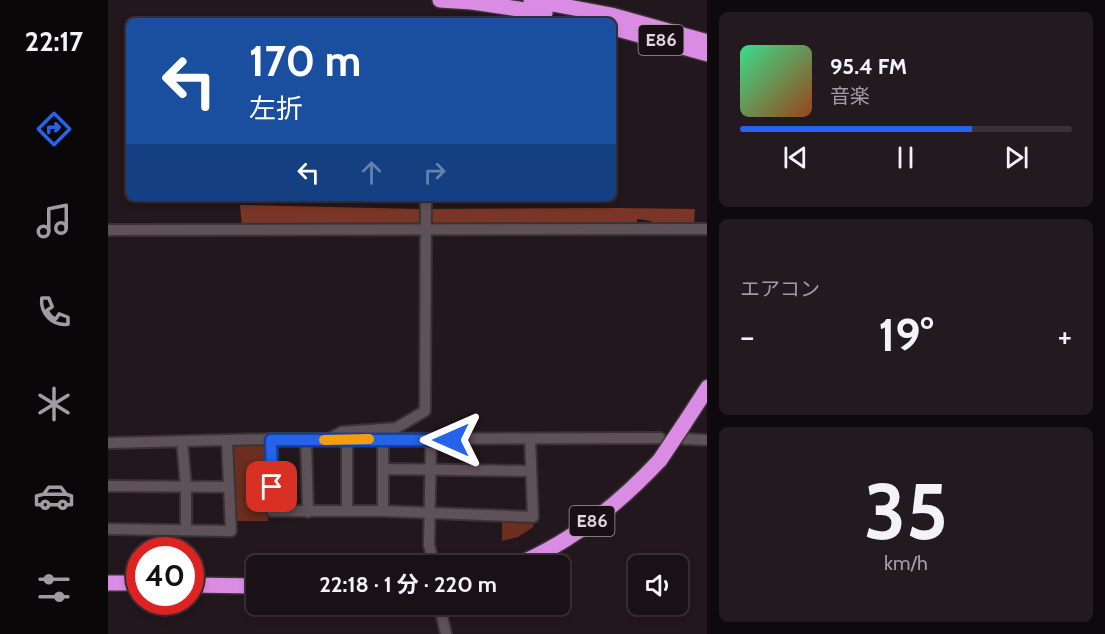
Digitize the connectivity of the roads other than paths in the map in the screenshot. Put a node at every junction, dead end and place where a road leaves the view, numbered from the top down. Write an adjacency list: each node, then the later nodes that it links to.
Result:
1 (440, 0): 3 (highway)
2 (531, 0): 5 (highway, E86)
3 (571, 18)
4 (616, 29): 6 (highway, E86)
5 (707, 42)
6 (707, 54)
7 (426, 201): 8 (street)
8 (426, 229): 9 (street); 10 (street); 20 (street)
9 (707, 229)
10 (108, 230)
11 (707, 389): 12 (highway, E86)
12 (685, 432): 22 (street); 38 (highway, E86, bridge)
13 (660, 438): 16 (street)
14 (348, 439): 15 (street); 20 (street); 33 (street)
15 (383, 439): 21 (street); 25 (street)
16 (530, 439): 21 (street); 27 (street)
17 (227, 440): 18 (street); 23 (street); 30 (street)
18 (271, 440): 19 (street); 32 (street)
19 (306, 440): 20 (street); 32 (street)
20 (328, 440)
21 (431, 440): 26 (street)
22 (707, 440)
23 (182, 441): 24 (street); 29 (street)
24 (108, 443)
25 (384, 469): 26 (street); 31 (street)
26 (430, 469): 27 (street); 34 (street)
27 (531, 471): 34 (street)
28 (108, 486): 29 (street)
29 (186, 486): 30 (street); 36 (street)
30 (230, 487): 36 (street)
31 (383, 511): 33 (street); 34 (street)
32 (308, 512): 33 (street)
33 (347, 512)
34 (429, 514): 37 (street)
35 (108, 529): 36 (street)
36 (186, 531)
37 (432, 555)
38 (538, 555)
39 (108, 583): 40 (highway)
40 (126, 583)
41 (204, 585): 42 (highway)
42 (246, 586)
43 (442, 615): 44 (street)
44 (446, 634)

